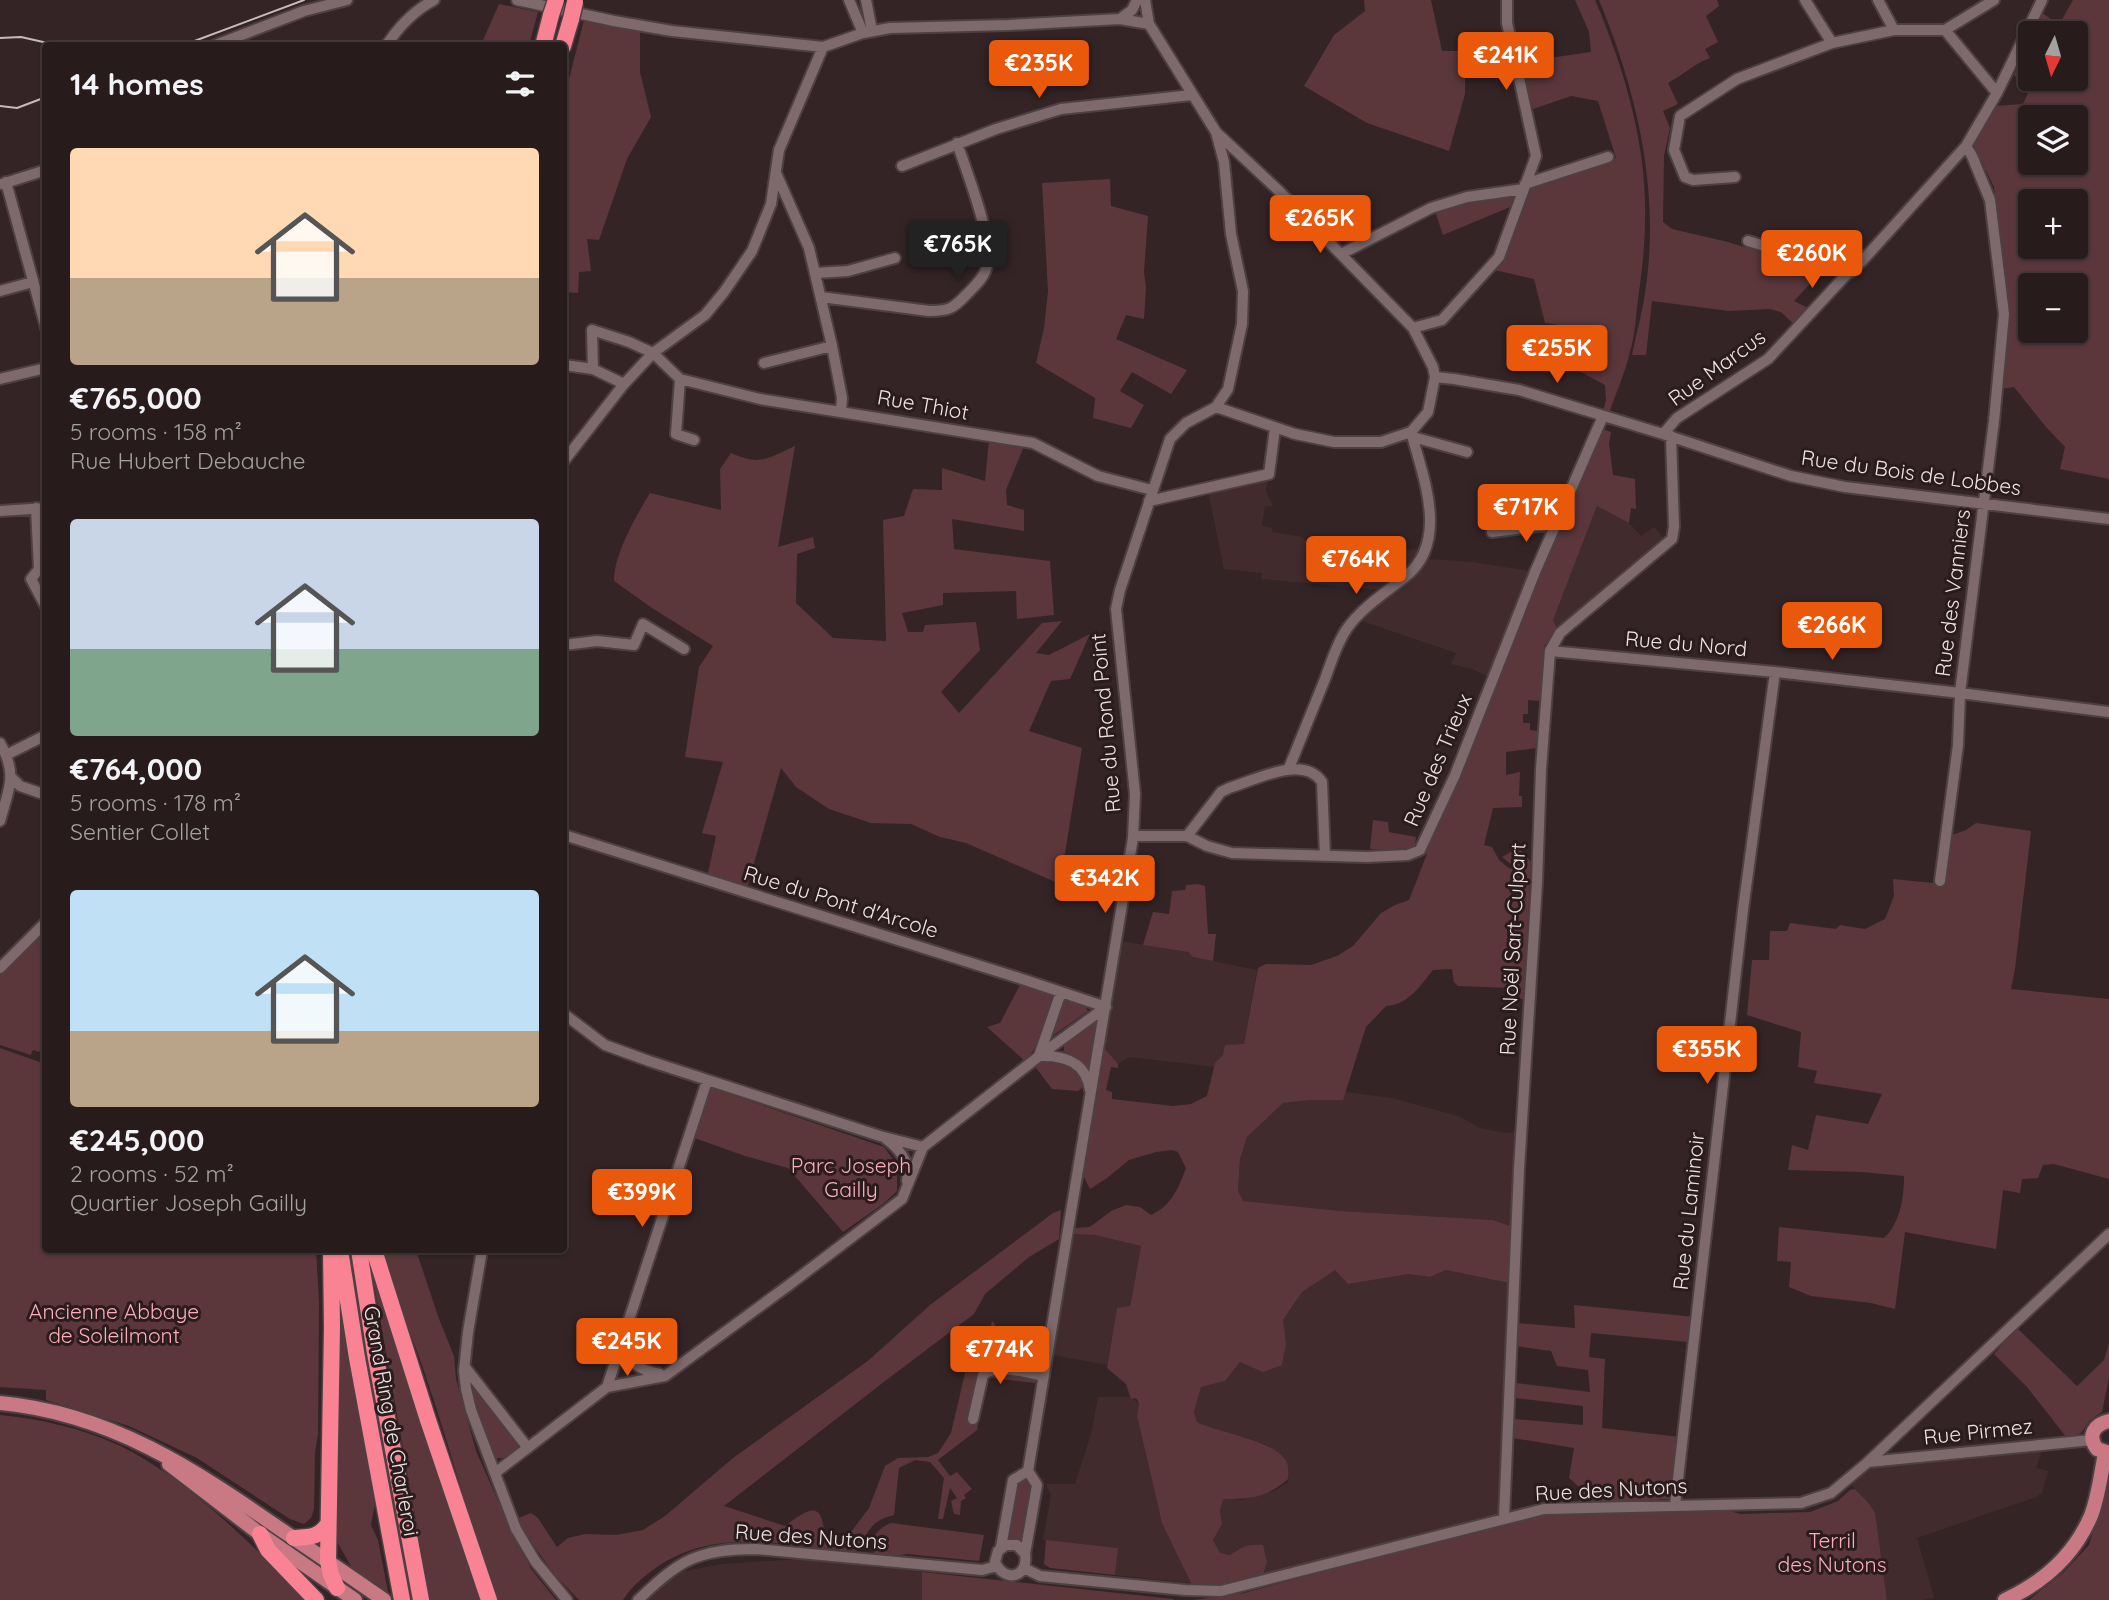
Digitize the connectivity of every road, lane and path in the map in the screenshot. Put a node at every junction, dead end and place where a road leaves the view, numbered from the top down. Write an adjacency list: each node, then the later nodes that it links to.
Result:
1 (347, 0): 20 (street)
2 (434, 0): 21 (street)
3 (517, 0): 25 (street)
4 (849, 0): 19 (street)
5 (866, 0): 19 (street)
6 (1137, 0): 15 (street)
7 (1145, 0): 16 (street)
8 (1507, 0): 37 (street)
9 (1805, 0): 24 (street)
10 (1878, 0): 17 (street)
11 (1994, 0): 18 (street)
12 (2042, 0): 26 (street, Rue Marcus)
13 (576, 1): 23 (highway, bridge)
14 (554, 8): 22 (highway)
15 (1120, 19): 16 (street); 19 (street)
16 (1149, 24): 27 (street)
17 (1894, 30): 18 (street); 24 (street)
18 (1945, 30): 26 (street)
19 (867, 32): 25 (street)
20 (223, 42)
21 (388, 42)
22 (544, 42)
23 (564, 42)
24 (1832, 43): 35 (street)
25 (823, 47): 34 (street)
26 (1997, 93): 30 (street, Rue Marcus)
27 (1192, 94): 28 (street); 29 (street)
28 (1216, 132): 39 (street); 58 (street)
29 (957, 144): 32 (street); 45 (street)
30 (1966, 146): 41 (street, Rue Marcus); 68 (street, Rue des Vanniers)
31 (1608, 157): 37 (street)
32 (902, 166)
33 (42, 171): 36 (street)
34 (776, 173): 42 (street); 49 (street)
35 (1735, 177)
36 (3, 183): 43 (street)
37 (1525, 186): 39 (street); 47 (street)
38 (1748, 241): 41 (street)
39 (1341, 254): 47 (street)
40 (895, 258): 42 (street)
41 (1851, 272): 63 (street, Rue Marcus)
42 (816, 273): 45 (street)
43 (33, 282): 44 (street); 46 (street)
44 (0, 291)
45 (821, 298): 48 (street)
46 (42, 314)
47 (1413, 328): 54 (street)
48 (832, 346): 50 (street); 59 (street)
49 (653, 353): 53 (street); 56 (street); 57 (street)
50 (764, 363)
51 (567, 365): 53 (street)
52 (42, 369): 55 (street)
53 (593, 369): 57 (street)
54 (1435, 377): 60 (street, Rue du Bois de Lobbes); 62 (street)
55 (0, 379)
56 (680, 379): 59 (street, Rue Thiot); 64 (street)
57 (624, 384): 66 (street)
58 (1216, 407): 61 (street); 67 (street, Rue du Rond Point)
59 (841, 411): 67 (street, Rue Thiot)
60 (1603, 416): 63 (street, Rue du Bois de Lobbes); 72 (street, Rue des Trieux)
61 (1275, 428): 62 (street); 67 (street)
62 (1412, 435): 65 (street); 84 (street)
63 (1667, 435): 68 (street, Rue du Bois de Lobbes); 77 (street)
64 (694, 440)
65 (1467, 452)
66 (567, 457)
67 (1151, 496): 89 (street, Rue du Rond Point)
68 (1984, 503): 71 (street, Rue du Bois de Lobbes); 79 (street, Rue des Vanniers)
69 (41, 508): 70 (street); 74 (street)
70 (0, 511)
71 (2109, 519)
72 (1555, 524): 73 (street); 91 (street, Rue des Trieux)
73 (1492, 532)
74 (42, 600)
75 (567, 645): 76 (street)
76 (684, 649)
77 (1550, 651): 78 (street, Rue du Nord); 126 (street, Rue Noël Sart-Culpart)
78 (1774, 672): 79 (street, Rue du Nord); 125 (street, Rue du Laminoir)
79 (1960, 693): 80 (street, Rue du Nord); 92 (street, Rue des Vanniers)
80 (2109, 712)
81 (42, 736): 83 (street)
82 (0, 743): 83 (street)
83 (6, 755): 85 (street)
84 (1289, 768): 90 (street); 91 (street)
85 (12, 778): 86 (street); 87 (street)
86 (42, 794)
87 (0, 821)
88 (567, 836): 95 (street, Rue du Pont d'Arcole)
89 (1133, 836): 90 (street, Rue des Trieux); 96 (street, Rue du Rond Point)
90 (1187, 836): 91 (street, Rue des Trieux)
91 (1325, 856)
92 (1940, 881)
93 (42, 926): 94 (street)
94 (0, 968)
95 (1062, 992): 96 (street, Rue du Pont d'Arcole); 98 (street)
96 (1105, 1007): 98 (street); 100 (street, Rue du Rond Point)
97 (567, 1016): 99 (street)
98 (1039, 1056): 100 (street); 102 (street)
99 (708, 1081): 101 (street); 110 (street)
100 (1091, 1096): 113 (street, Rue du Rond Point)
101 (880, 1136): 102 (street); 103 (street)
102 (923, 1147): 103 (street)
103 (906, 1190): 112 (street)
104 (2109, 1234): 122 (street, Rue des Nutons)
105 (331, 1253): 127 (highway)
106 (340, 1253): 140 (highway, Grand Ring de Charleroi)
107 (359, 1253): 141 (highway, Grand Ring de Charleroi)
108 (375, 1253): 142 (highway)
109 (482, 1253): 111 (street)
110 (624, 1339): 112 (street); 114 (street)
111 (465, 1366): 120 (street); 124 (street)
112 (668, 1374): 114 (street)
113 (1044, 1376): 116 (street); 123 (street, Rue du Rond Point)
114 (607, 1387): 120 (street)
115 (0, 1403): 119 (main road)
116 (973, 1419)
117 (2109, 1421): 118 (main road)
118 (2092, 1440): 121 (main road); 122 (street, Rue Pirmez)
119 (145, 1446): 128 (main road); 129 (main road)
120 (528, 1448): 124 (street)
121 (2107, 1453): 145 (main road)
122 (1868, 1462): 125 (street, Rue des Nutons)
123 (1028, 1471): 130 (street, Rue du Rond Point); 131 (street, Rue du Rond Point)
124 (495, 1473): 143 (street)
125 (1675, 1505): 126 (street, Rue des Nutons)
126 (1504, 1518): 136 (street, Rue des Nutons)
127 (328, 1524): 129 (highway); 132 (highway)
128 (260, 1534): 135 (main road); 138 (highway)
129 (294, 1538): 132 (main road)
130 (1001, 1548): 131 (street); 133 (street)
131 (1026, 1554): 134 (street)
132 (328, 1561): 135 (highway); 137 (main road)
133 (997, 1566): 134 (street); 144 (street, Rue des Nutons)
134 (1024, 1568): 136 (street, Rue des Nutons)
135 (337, 1588): 139 (main road)
136 (1185, 1595)
137 (381, 1598)
138 (316, 1600)
139 (355, 1600)
140 (402, 1600)
141 (421, 1600)
142 (489, 1600)
143 (567, 1600)
144 (638, 1600)
145 (2005, 1600)

